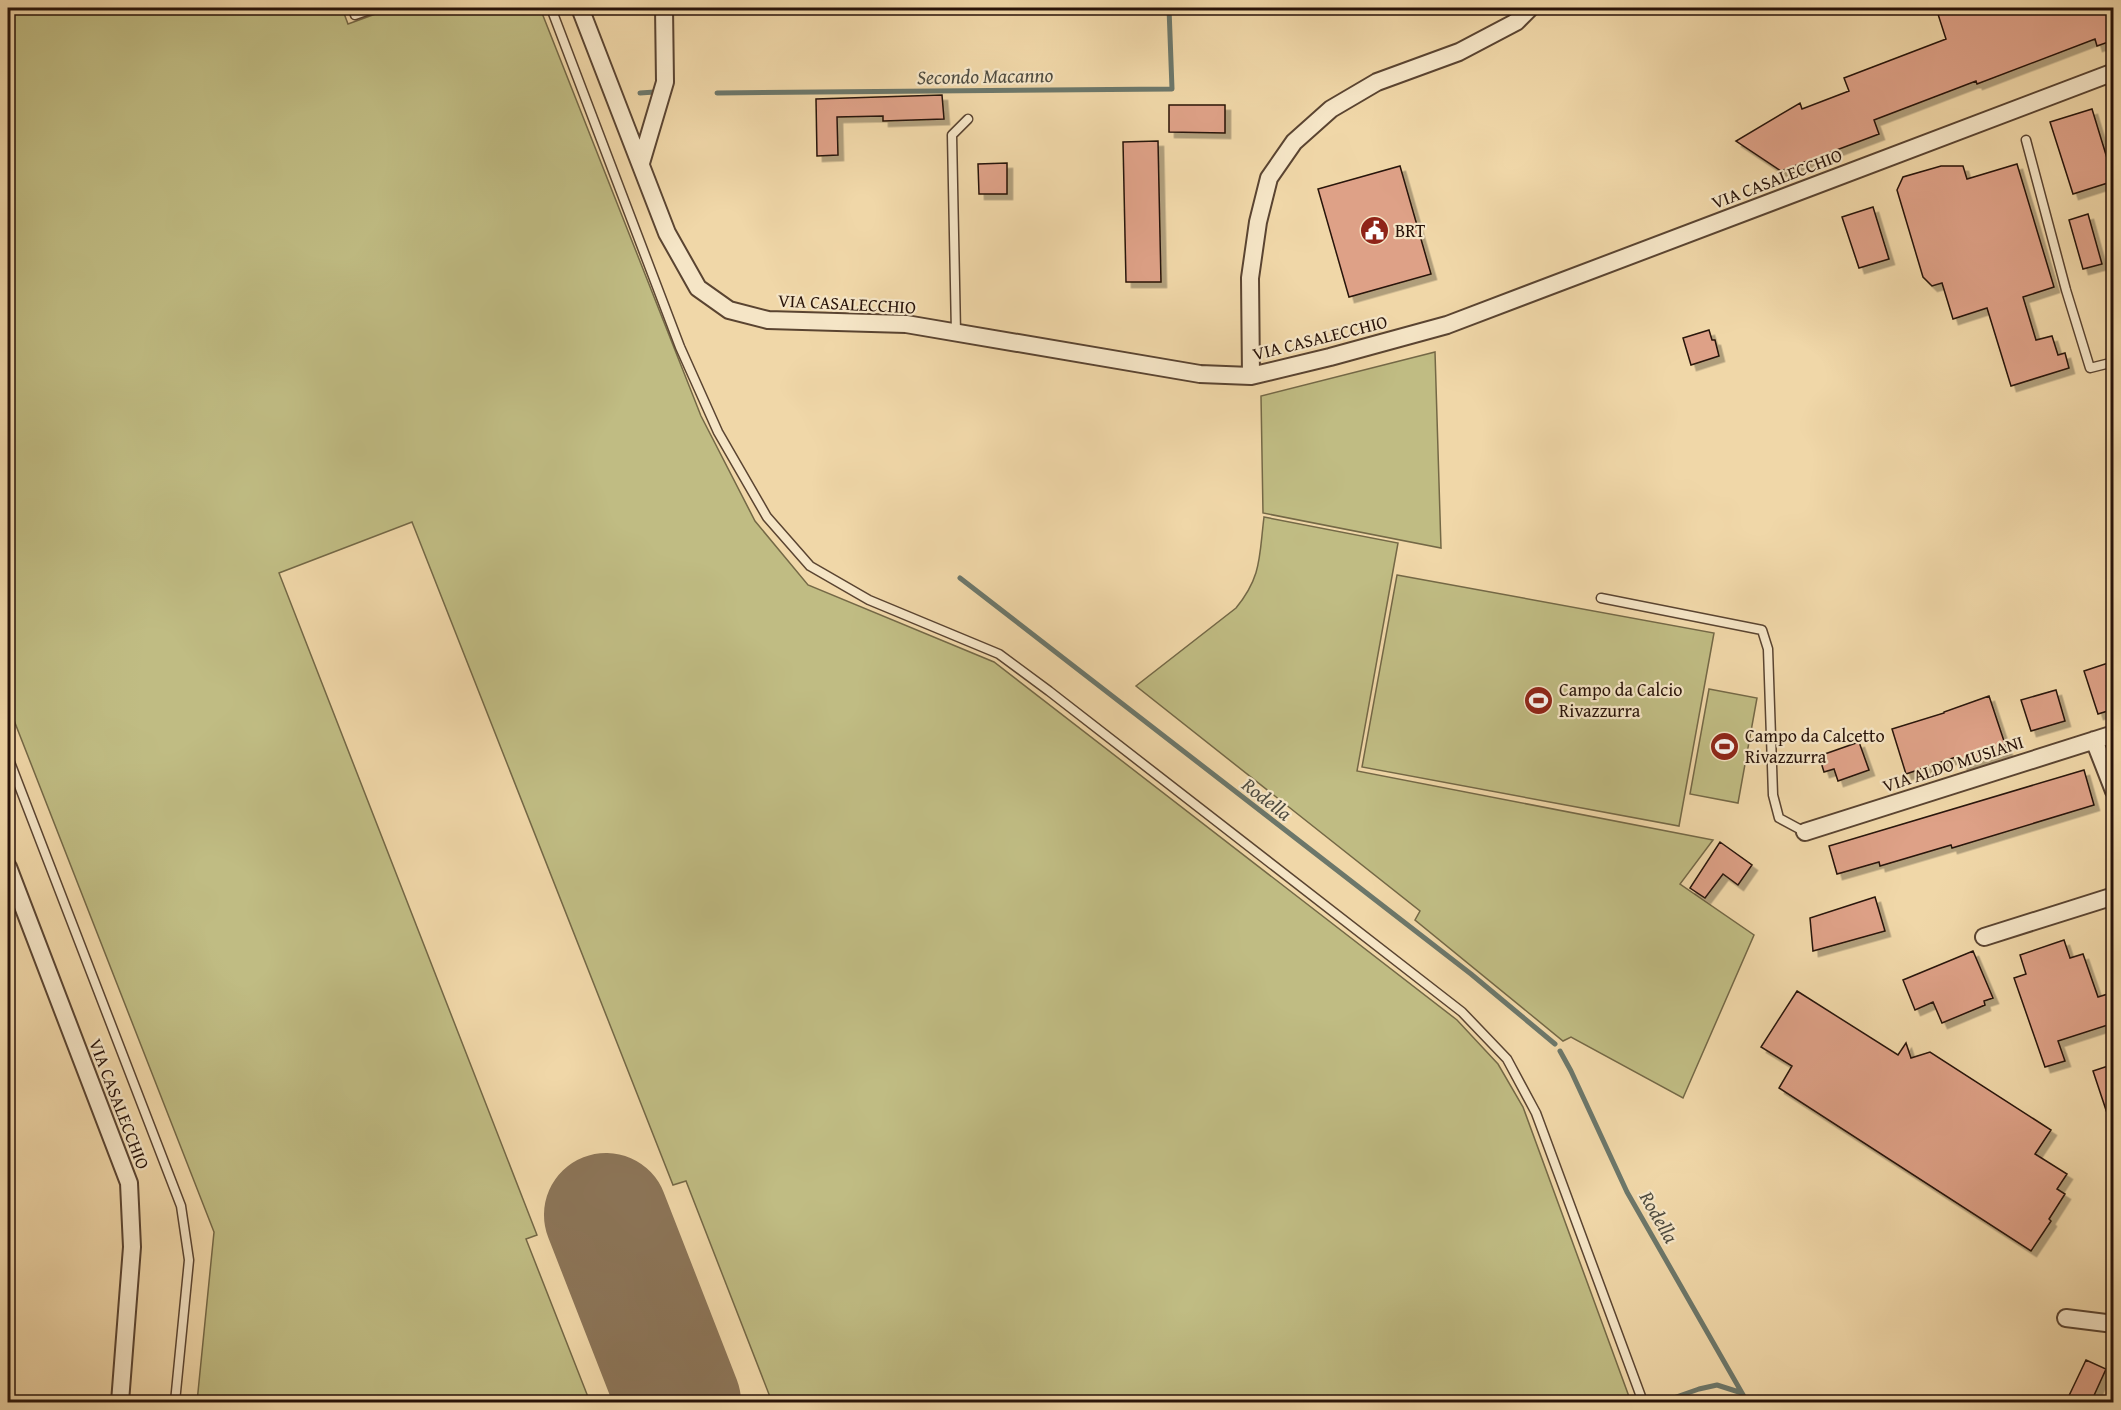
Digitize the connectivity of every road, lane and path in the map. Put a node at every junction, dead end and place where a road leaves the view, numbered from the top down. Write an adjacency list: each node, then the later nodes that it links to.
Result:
1 (353, 8): 2 (lane)
2 (375, 8)
3 (551, 8): 27 (lane)
4 (580, 8): 10 (street, VIA CASALECCHIO)
5 (664, 8): 10 (street)
6 (1530, 8): 13 (street)
7 (2114, 72): 13 (street, VIA CASALECCHIO)
8 (968, 119): 11 (lane)
9 (2026, 140): 12 (lane)
10 (640, 163): 11 (street, VIA CASALECCHIO)
11 (956, 333): 13 (street, VIA CASALECCHIO)
12 (2114, 362)
13 (1251, 376)
14 (1601, 598): 19 (lane)
15 (2114, 734): 16 (street, VIA ALDO MUSIANI)
16 (2094, 740): 18 (street); 19 (street, VIA ALDO MUSIANI)
17 (8, 757): 26 (lane)
18 (2114, 790)
19 (1805, 832)
20 (8, 867): 25 (street, VIA CASALECCHIO)
21 (2114, 896): 22 (street)
22 (1984, 937)
23 (2066, 1318): 24 (street)
24 (2114, 1324)
25 (120, 1402)
26 (175, 1402)
27 (1643, 1402)

